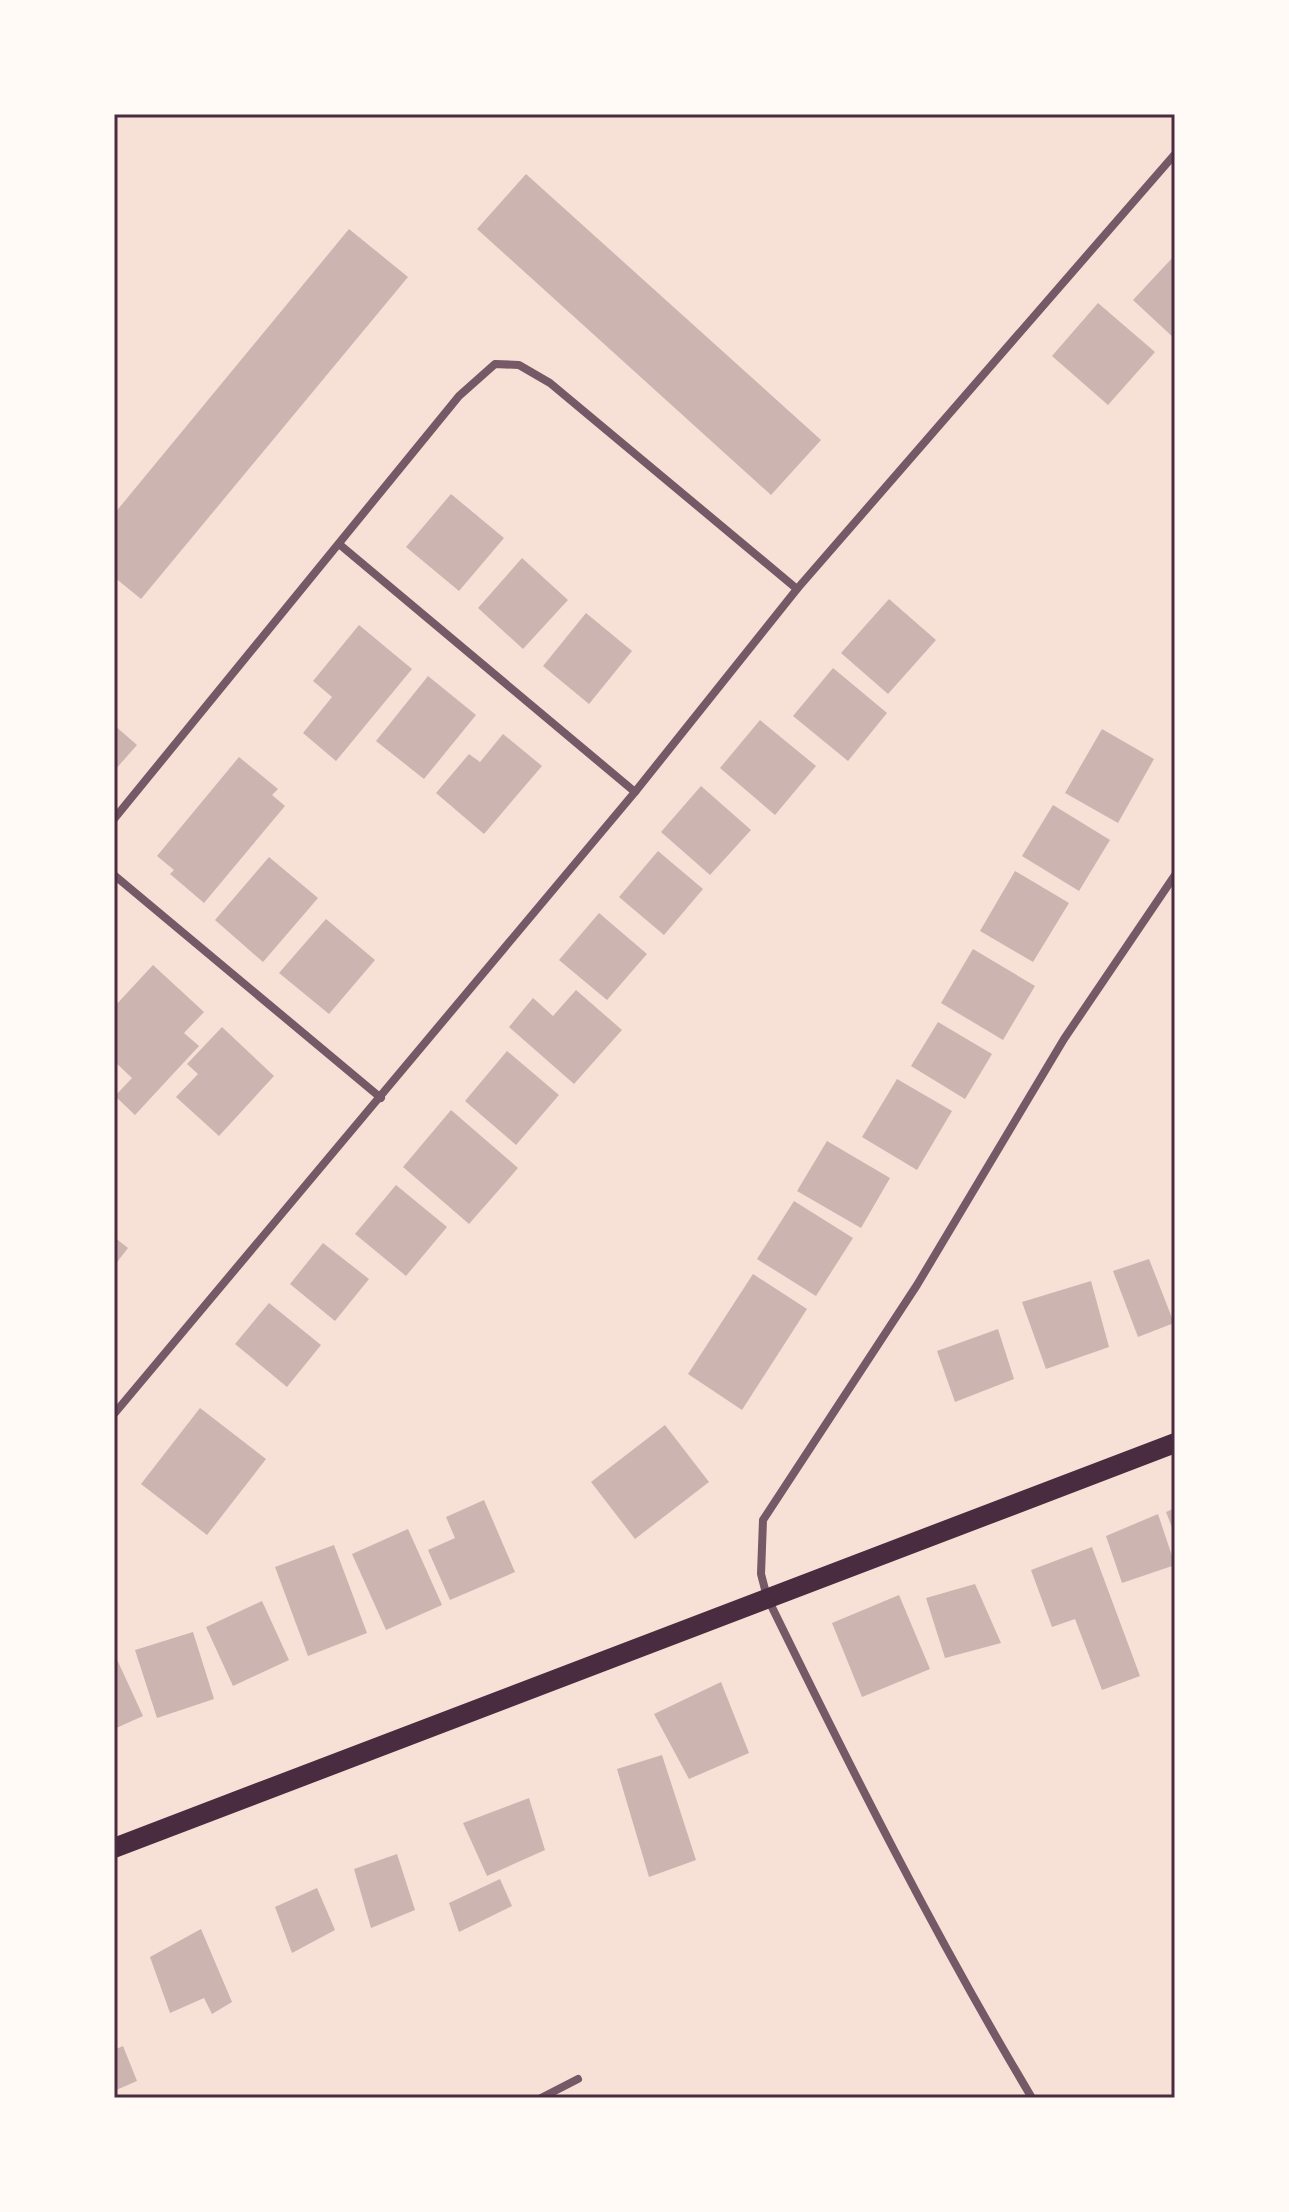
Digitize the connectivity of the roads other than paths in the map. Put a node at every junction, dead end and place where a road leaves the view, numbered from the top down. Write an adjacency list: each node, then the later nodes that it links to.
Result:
1 (1175, 154): 3 (street)
2 (339, 544): 3 (street); 4 (street); 5 (street)
3 (797, 589): 4 (street)
4 (635, 792): 8 (street)
5 (114, 819)
6 (114, 875): 8 (street)
7 (1175, 875): 11 (street)
8 (381, 1098): 9 (street)
9 (114, 1414)
10 (1175, 1443): 11 (main road)
11 (767, 1597): 12 (main road); 15 (street)
12 (114, 1848)
13 (578, 2079): 14 (street)
14 (541, 2098)
15 (1032, 2098)

